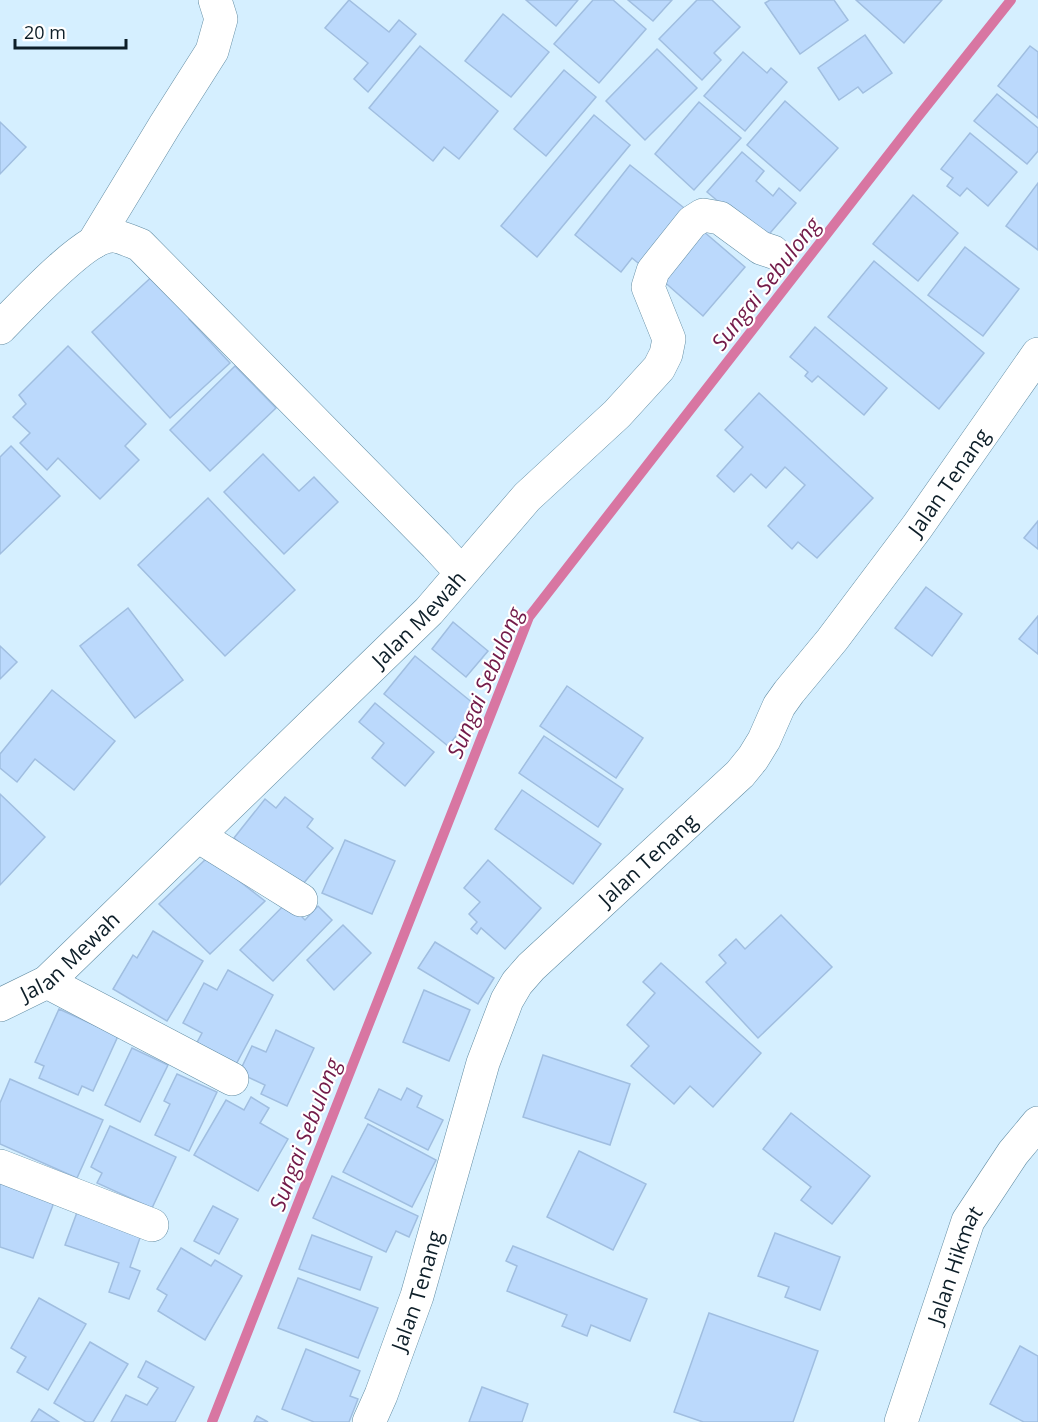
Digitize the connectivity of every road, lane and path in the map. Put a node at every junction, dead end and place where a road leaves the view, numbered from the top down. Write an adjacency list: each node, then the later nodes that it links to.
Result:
1 (215, 0): 2 (street)
2 (94, 242): 4 (street); 6 (street, Jalan Mewah)
3 (773, 252): 6 (street)
4 (0, 328)
5 (1038, 354): 15 (street, Jalan Tenang)
6 (461, 572): 7 (street, Jalan Mewah)
7 (198, 836): 8 (street); 9 (street, Jalan Mewah)
8 (301, 900)
9 (47, 982): 10 (street, Jalan Mewah); 11 (street)
10 (0, 1005)
11 (232, 1079)
12 (1038, 1123): 16 (street, Jalan Hikmat)
13 (0, 1167): 14 (street)
14 (152, 1225)
15 (369, 1422)
16 (901, 1422)

